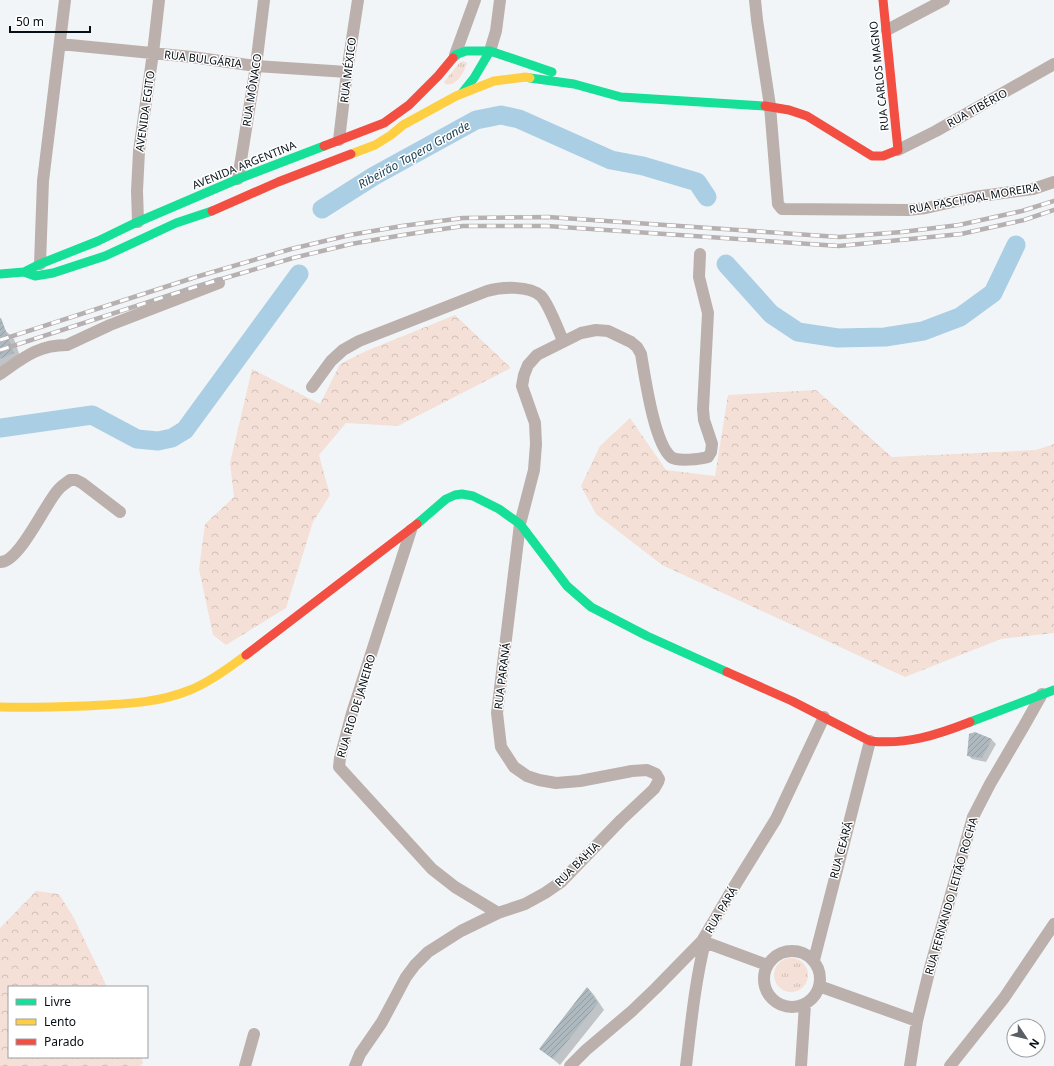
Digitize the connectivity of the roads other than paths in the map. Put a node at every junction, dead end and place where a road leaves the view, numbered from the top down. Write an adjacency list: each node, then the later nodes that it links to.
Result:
1 (65, 0): 11 (street)
2 (159, 0): 13 (street, AVENIDA EGITO)
3 (264, 0): 16 (street, RUA MÔNACO)
4 (358, 0): 17 (street, RUA MÉXICO)
5 (475, 0): 14 (street)
6 (500, 0): 12 (street)
7 (755, 0): 22 (street, RUA PASCHOAL MOREIRA)
8 (883, 0): 10 (street, RUA CARLOS MAGNO)
9 (944, 0): 10 (street)
10 (887, 30): 24 (street, RUA CARLOS MAGNO)
11 (60, 44): 13 (street, RUA BULGÁRIA); 33 (street)
12 (490, 51): 14 (street); 19 (street); 20 (street)
13 (153, 53): 16 (street, RUA BULGÁRIA); 27 (street, AVENIDA EGITO)
14 (455, 55): 18 (street, AVENIDA ARGENTINA)
15 (1054, 64): 24 (street, RUA TIBÉRIO)
16 (256, 66): 17 (street, RUA BULGÁRIA); 25 (street, RUA MÔNACO)
17 (347, 72): 23 (street, RUA MÉXICO)
18 (438, 76): 21 (street); 23 (street, AVENIDA ARGENTINA)
19 (574, 84): 20 (street, AVENIDA ARGENTINA); 22 (street)
20 (461, 94): 21 (street, AVENIDA ARGENTINA)
21 (451, 99): 30 (street, AVENIDA ARGENTINA)
22 (770, 106): 24 (street); 26 (street, RUA PASCHOAL MOREIRA)
23 (339, 140): 25 (street, AVENIDA ARGENTINA)
24 (898, 150)
25 (238, 179): 27 (street, AVENIDA ARGENTINA)
26 (1054, 182)
27 (138, 222): 28 (street, AVENIDA ARGENTINA)
28 (113, 234): 29 (street, AVENIDA ARGENTINA); 30 (street)
29 (98, 241): 32 (street); 33 (street, AVENIDA ARGENTINA)
30 (116, 251): 32 (street, AVENIDA ARGENTINA)
31 (700, 254): 37 (street)
32 (105, 256): 34 (street, AVENIDA ARGENTINA)
33 (40, 264): 34 (street, AVENIDA ARGENTINA)
34 (24, 272): 35 (street, AVENIDA ARGENTINA)
35 (0, 274)
36 (219, 283): 38 (street)
37 (563, 340): 39 (street); 41 (street)
38 (0, 374)
39 (312, 386)
40 (120, 512): 43 (street)
41 (520, 524): 42 (street); 47 (street); 49 (street, RUA PARANÁ)
42 (412, 529): 46 (street); 50 (street, RUA RIO DE JANEIRO)
43 (0, 562)
44 (1054, 690): 45 (street)
45 (1042, 694): 48 (street); 57 (street, RUA FERNANDO LEITÃO ROCHA)
46 (0, 707)
47 (824, 717): 48 (street); 52 (street, RUA PARÁ)
48 (870, 741): 53 (street, RUA CEARÁ)
49 (644, 798): 50 (street, RUA BAHIA)
50 (498, 913): 60 (street, RUA BAHIA)
51 (1054, 924): 65 (street)
52 (704, 941): 54 (street); 61 (street, RUA PARÁ); 62 (street)
53 (814, 960): 54 (street); 55 (street)
54 (767, 965): 56 (street)
55 (820, 986): 56 (street); 57 (street)
56 (805, 1004): 63 (street)
57 (917, 1021): 64 (street, RUA FERNANDO LEITÃO ROCHA)
58 (254, 1034): 59 (street)
59 (245, 1066)
60 (355, 1066)
61 (570, 1066)
62 (686, 1066)
63 (801, 1066)
64 (910, 1066)
65 (950, 1066)

